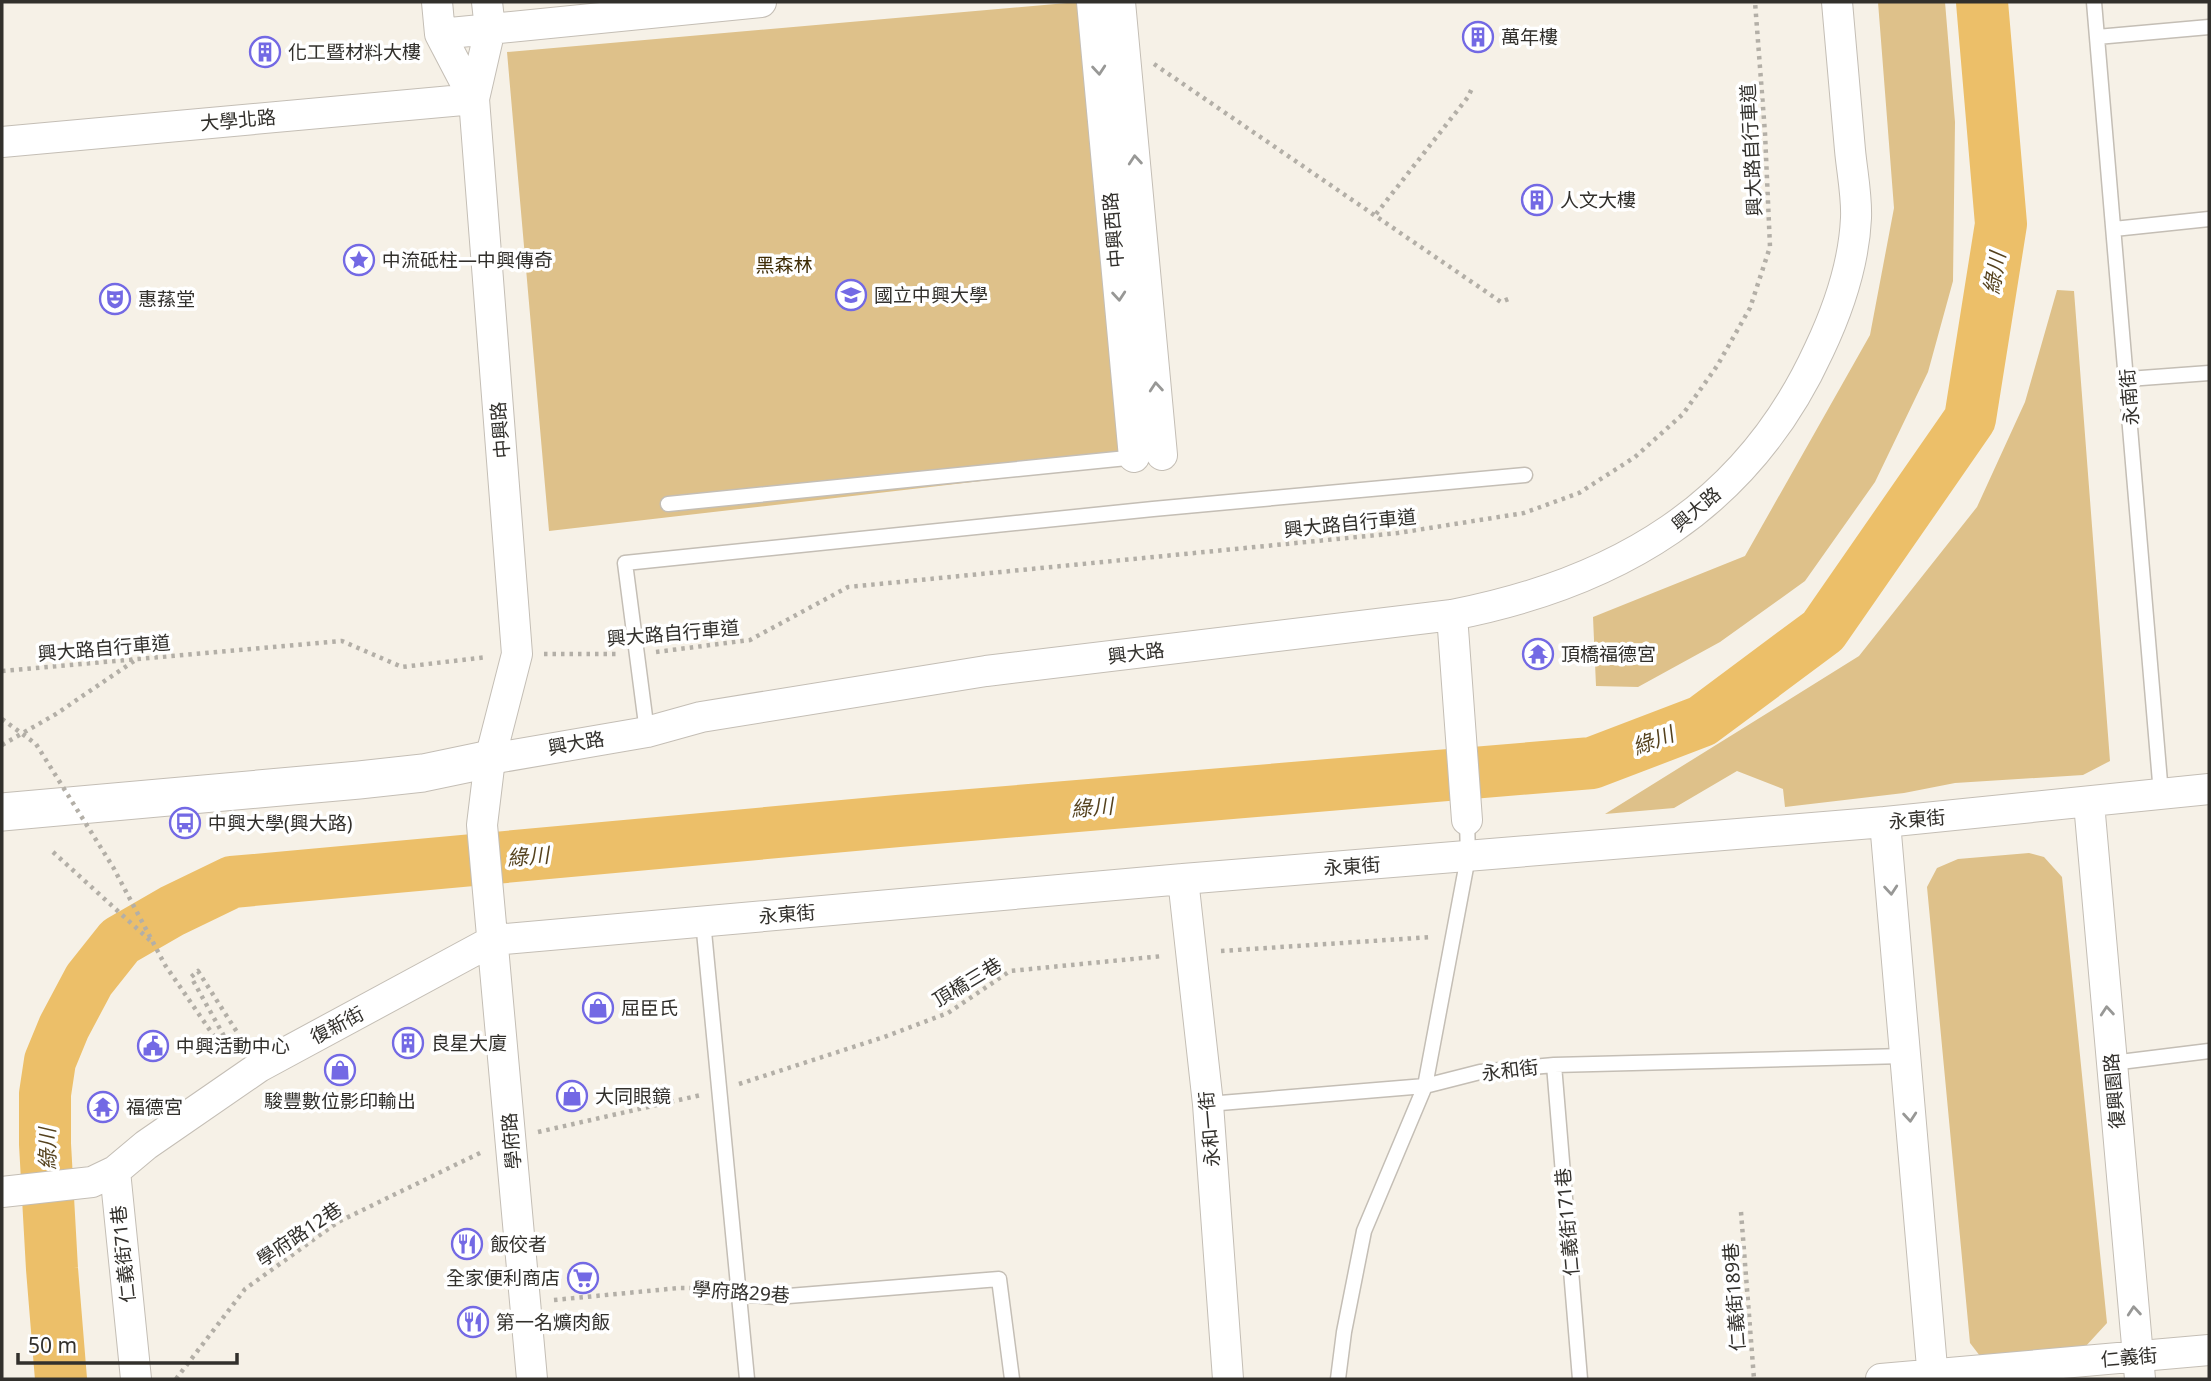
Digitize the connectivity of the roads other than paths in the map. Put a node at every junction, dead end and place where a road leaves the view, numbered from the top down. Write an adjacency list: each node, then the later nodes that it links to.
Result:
1 (438, 2): 9 (street, 中興路)
2 (761, 2): 7 (street)
3 (1092, 2): 17 (street, 中興西路, one-way to 17)
4 (1120, 2): 17 (street, 中興西路, one-way to 4)
5 (1837, 2): 20 (street, 興大路)
6 (2094, 2): 10 (lane, 永南街)
7 (488, 15): 9 (street); 11 (street, 中興路)
8 (2209, 27): 10 (lane)
9 (440, 34): 11 (street, 中興路)
10 (2097, 37): 14 (lane, 永南街)
11 (474, 99): 12 (street, 大學北路); 22 (street, 中興路)
12 (2, 142)
13 (2209, 219): 14 (lane)
14 (2114, 229): 16 (lane, 永南街)
15 (2209, 373): 16 (lane)
16 (2127, 379): 24 (lane, 永南街)
17 (1148, 456): 19 (lane)
18 (1525, 475): 21 (lane)
19 (668, 503)
20 (1452, 615): 21 (street, 興大路); 27 (street)
21 (647, 732): 22 (street, 興大路)
22 (491, 759): 26 (street, 興大路); 32 (street, 學府路)
23 (2209, 789): 24 (street, 永東街)
24 (2161, 793): 25 (street, 永東街)
25 (2090, 803): 28 (street, 永東街); 35 (street, 復興園路, one-way to 25)
26 (2, 812)
27 (1467, 820): 29 (lane)
28 (1885, 822): 29 (street, 永東街); 34 (street, one-way to 34)
29 (1468, 857): 30 (street, 永東街); 37 (lane)
30 (1183, 879): 31 (street, 永東街); 38 (street, 永和一街)
31 (702, 921): 32 (street, 永東街); 41 (lane)
32 (494, 940): 39 (street, 復新街); 46 (street, 學府路)
33 (2209, 1051): 35 (lane)
34 (1904, 1056): 36 (lane, 永和街); 44 (street, one-way to 44)
35 (2112, 1063): 43 (street, 復興園路, one-way to 35)
36 (1554, 1065): 37 (lane, 永和街); 51 (lane, 仁義街171巷)
37 (1425, 1086): 38 (lane, 永和街); 50 (lane)
38 (1208, 1104): 49 (street, 永和一街)
39 (115, 1171): 40 (street, 復新街); 45 (street, 仁義街71巷)
40 (9, 1191)
41 (738, 1294): 47 (lane); 48 (lane, 學府路29巷)
42 (2209, 1350): 43 (street, 仁義街)
43 (2139, 1368): 44 (street, 仁義街)
44 (1932, 1377): 52 (street, 仁義街)
45 (136, 1379)
46 (532, 1379)
47 (747, 1379)
48 (1012, 1379)
49 (1228, 1379)
50 (1338, 1379)
51 (1580, 1379)
52 (1881, 1379)

